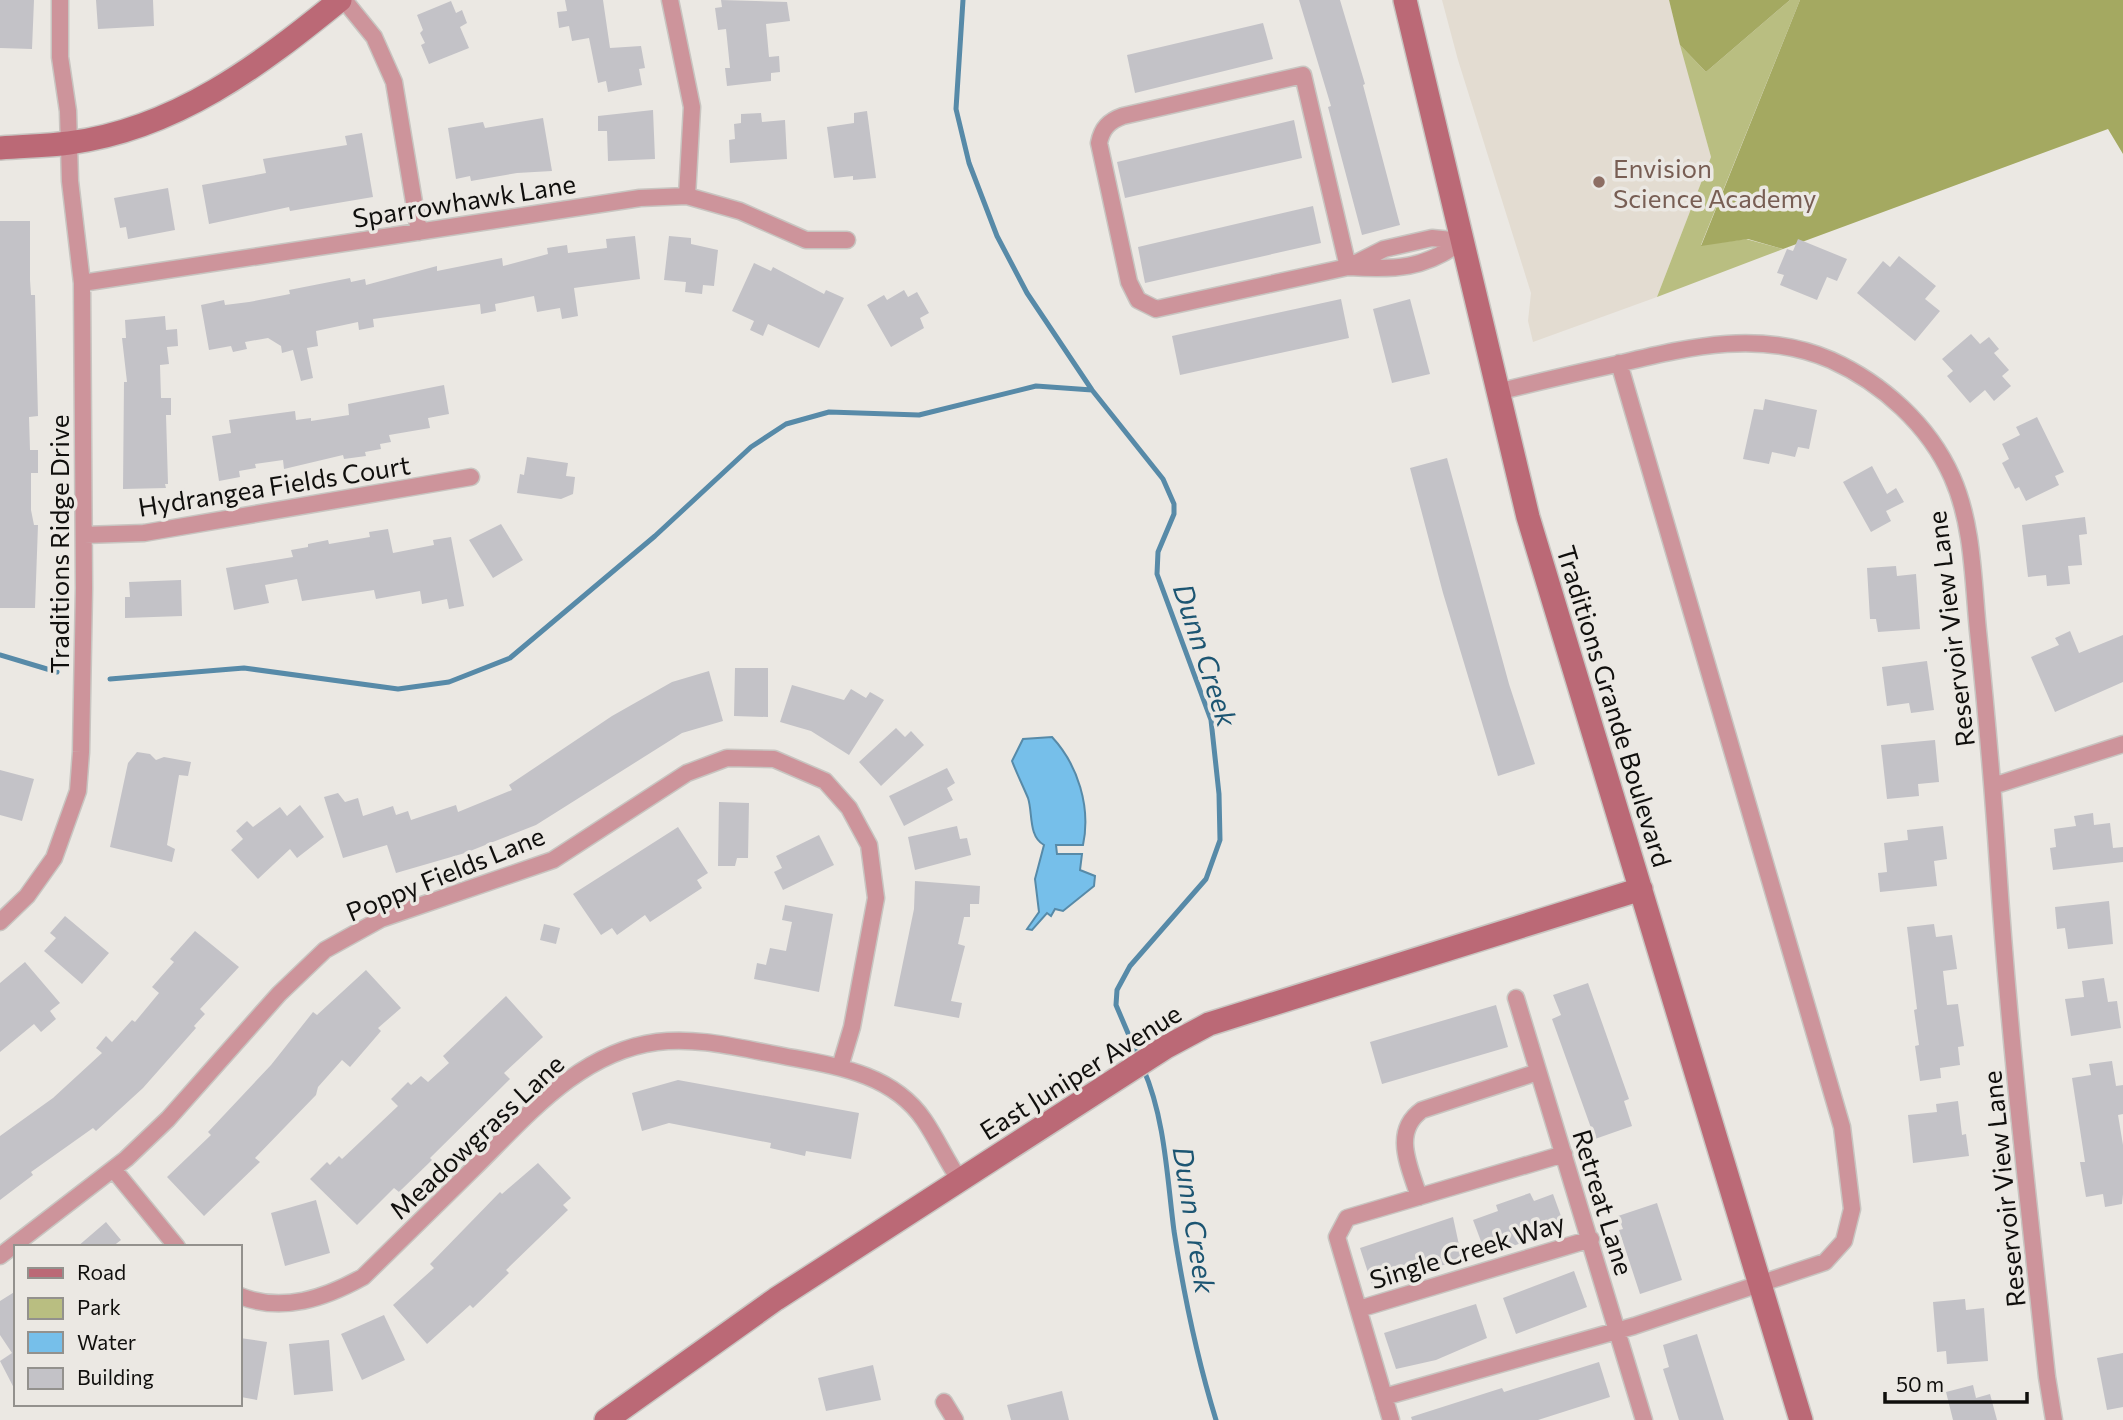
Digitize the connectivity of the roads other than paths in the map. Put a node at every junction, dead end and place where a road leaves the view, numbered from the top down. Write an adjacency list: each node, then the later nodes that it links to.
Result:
1 (60, 0): 5 (street, Traditions Ridge Drive)
2 (342, 0): 5 (main road); 8 (street)
3 (670, 0): 7 (street)
4 (1405, 0): 10 (main road, Traditions Grande Boulevard)
5 (70, 143): 6 (main road); 12 (street, Traditions Ridge Drive)
6 (0, 148)
7 (687, 196): 8 (street, Sparrowhawk Lane); 9 (street, Sparrowhawk Lane)
8 (419, 232): 12 (street, Sparrowhawk Lane)
9 (847, 240)
10 (1462, 241): 11 (street); 14 (main road, Traditions Grande Boulevard)
11 (1348, 267): 11 (street)
12 (82, 283): 16 (street, Traditions Ridge Drive)
13 (1619, 363): 14 (street, Reservoir View Lane); 18 (street, Reservoir View Lane); 33 (street)
14 (1497, 392): 19 (main road, Traditions Grande Boulevard)
15 (471, 477): 16 (street, Hydrangea Fields Court)
16 (84, 535): 20 (street, Traditions Ridge Drive)
17 (2123, 744): 18 (street)
18 (1993, 786): 44 (street, Reservoir View Lane)
19 (1641, 889): 26 (main road, East Juniper Avenue); 33 (main road, Traditions Grande Boulevard)
20 (0, 922)
21 (1516, 998): 23 (street, Retreat Lane)
22 (840, 1067): 25 (street, Poppy Fields Lane); 26 (street, Meadowgrass Lane); 34 (street, Meadowgrass Lane)
23 (1538, 1072): 24 (street, Retreat Lane); 27 (street)
24 (1564, 1154): 27 (street); 28 (street, Retreat Lane)
25 (114, 1170): 30 (street, Poppy Fields Lane); 31 (street)
26 (959, 1179): 40 (main road, East Juniper Avenue)
27 (1419, 1197): 35 (street)
28 (1591, 1239): 35 (street, Single Creek Way); 36 (street, Retreat Lane)
29 (14, 1245): 32 (street, Poppy Fields Lane)
30 (15, 1245)
31 (175, 1245)
32 (0, 1256)
33 (1760, 1285): 36 (street); 43 (main road, Traditions Grande Boulevard)
34 (242, 1296)
35 (1359, 1309): 37 (street)
36 (1617, 1331): 37 (street); 39 (street, Retreat Lane)
37 (1384, 1397): 42 (street)
38 (944, 1402): 41 (street)
39 (1640, 1419)
40 (607, 1420)
41 (956, 1420)
42 (1391, 1420)
43 (1801, 1420)
44 (2054, 1420)

